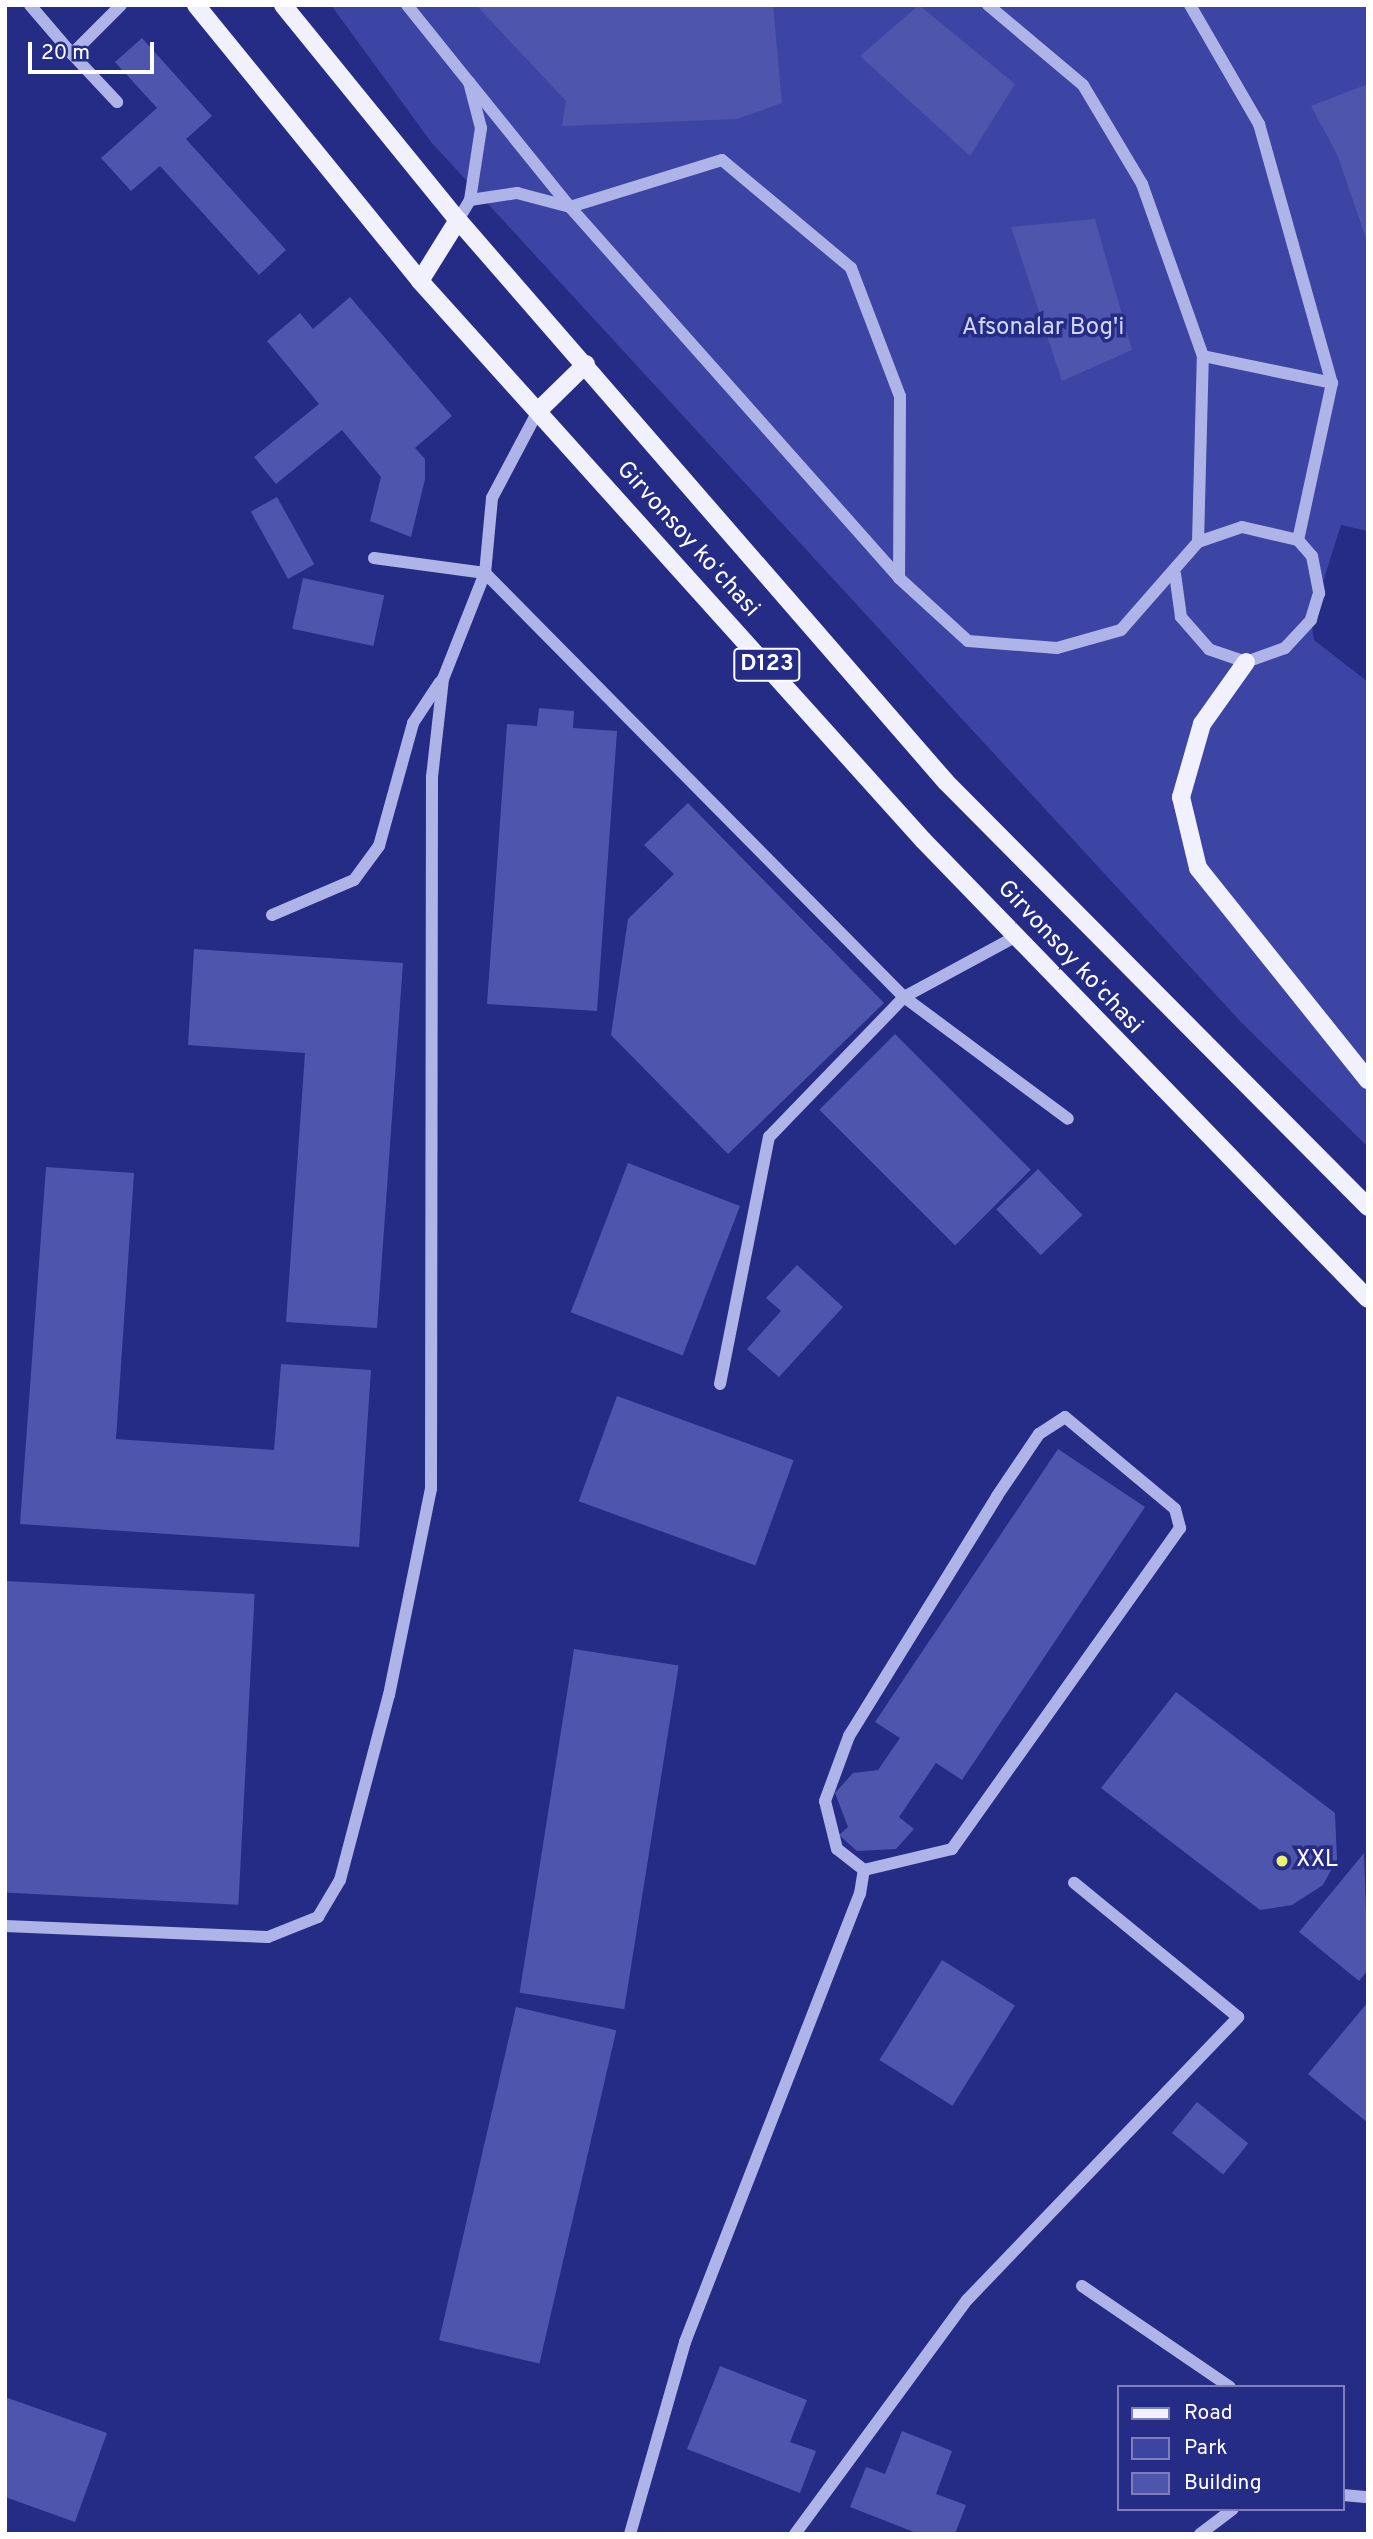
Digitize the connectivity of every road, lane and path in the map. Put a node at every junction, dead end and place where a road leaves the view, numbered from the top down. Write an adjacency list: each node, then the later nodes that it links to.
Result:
1 (30, 5): 8 (lane)
2 (121, 5): 8 (lane)
3 (196, 5): 14 (main road, Girvonsoy koʻchasi / D123)
4 (283, 5): 13 (main road, Girvonsoy koʻchasi / D123)
5 (407, 5): 9 (lane)
6 (988, 5): 15 (lane)
7 (1190, 5): 17 (lane)
8 (72, 54): 10 (lane)
9 (469, 82): 11 (lane); 12 (lane)
10 (117, 102)
11 (470, 200): 12 (lane); 13 (lane)
12 (570, 207): 24 (lane); 24 (lane)
13 (458, 220): 14 (main road); 16 (main road, Girvonsoy koʻchasi / D123)
14 (420, 281): 18 (main road, Girvonsoy koʻchasi / D123)
15 (1203, 356): 17 (lane); 20 (lane)
16 (586, 364): 18 (main road); 32 (main road, Girvonsoy koʻchasi / D123)
17 (1332, 383): 19 (lane)
18 (538, 411): 22 (lane); 28 (main road, Girvonsoy koʻchasi / D123)
19 (1298, 540): 20 (lane); 25 (lane)
20 (1198, 542): 23 (lane)
21 (373, 558): 22 (lane)
22 (485, 573): 26 (lane); 29 (lane)
23 (1175, 574): 24 (lane); 25 (lane)
24 (899, 578)
25 (1246, 662): 30 (main road)
26 (443, 679): 27 (lane); 37 (lane)
27 (272, 915)
28 (1015, 937): 29 (lane); 33 (main road, Girvonsoy koʻchasi / D123)
29 (904, 997): 31 (lane); 34 (lane)
30 (1368, 1080)
31 (1068, 1119)
32 (1368, 1207)
33 (1368, 1299)
34 (720, 1384)
35 (864, 1870): 35 (lane); 43 (lane)
36 (1074, 1883): 44 (lane)
37 (5, 1926)
38 (1082, 2286): 39 (lane)
39 (1227, 2385)
40 (1345, 2495): 41 (lane)
41 (1368, 2497)
42 (1230, 2511): 45 (lane)
43 (630, 2534)
44 (794, 2534)
45 (1200, 2534)

